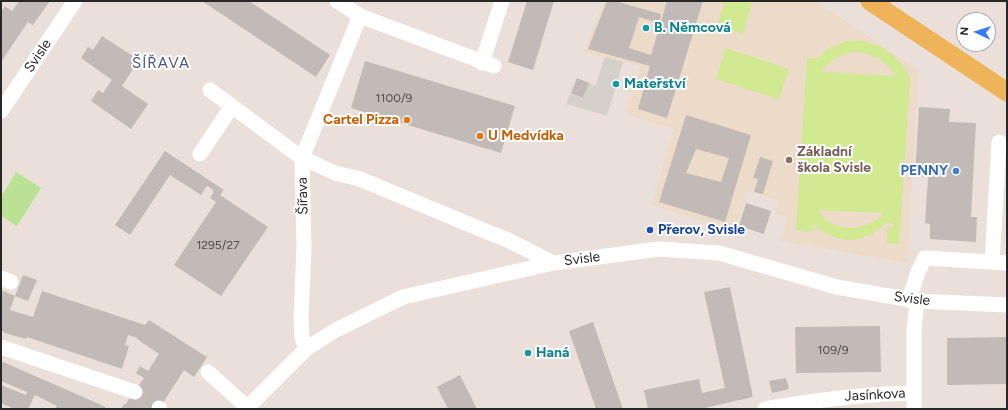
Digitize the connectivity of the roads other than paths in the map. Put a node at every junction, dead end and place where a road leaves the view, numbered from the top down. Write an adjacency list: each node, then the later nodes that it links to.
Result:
1 (75, 1): 9 (street, Svisle)
2 (337, 1): 5 (street)
3 (502, 1): 5 (street)
4 (870, 1): 7 (main road)
5 (360, 16): 12 (street)
6 (210, 90): 8 (street, Šířava)
7 (1007, 92)
8 (232, 106): 11 (street); 12 (street, Šířava)
9 (1, 111)
10 (1007, 148): 14 (street)
11 (200, 154)
12 (302, 158): 13 (street, Svisle); 18 (street, Šířava)
13 (553, 263): 15 (street, Svisle); 18 (street)
14 (1000, 263): 15 (street)
15 (913, 300): 16 (street, Svisle); 21 (street)
16 (1007, 305)
17 (1, 347): 20 (street)
18 (306, 349): 22 (street)
19 (208, 372): 22 (street)
20 (135, 392)
21 (914, 393): 23 (street, Jasínkova); 24 (street)
22 (247, 408)
23 (766, 409)
24 (914, 409)

